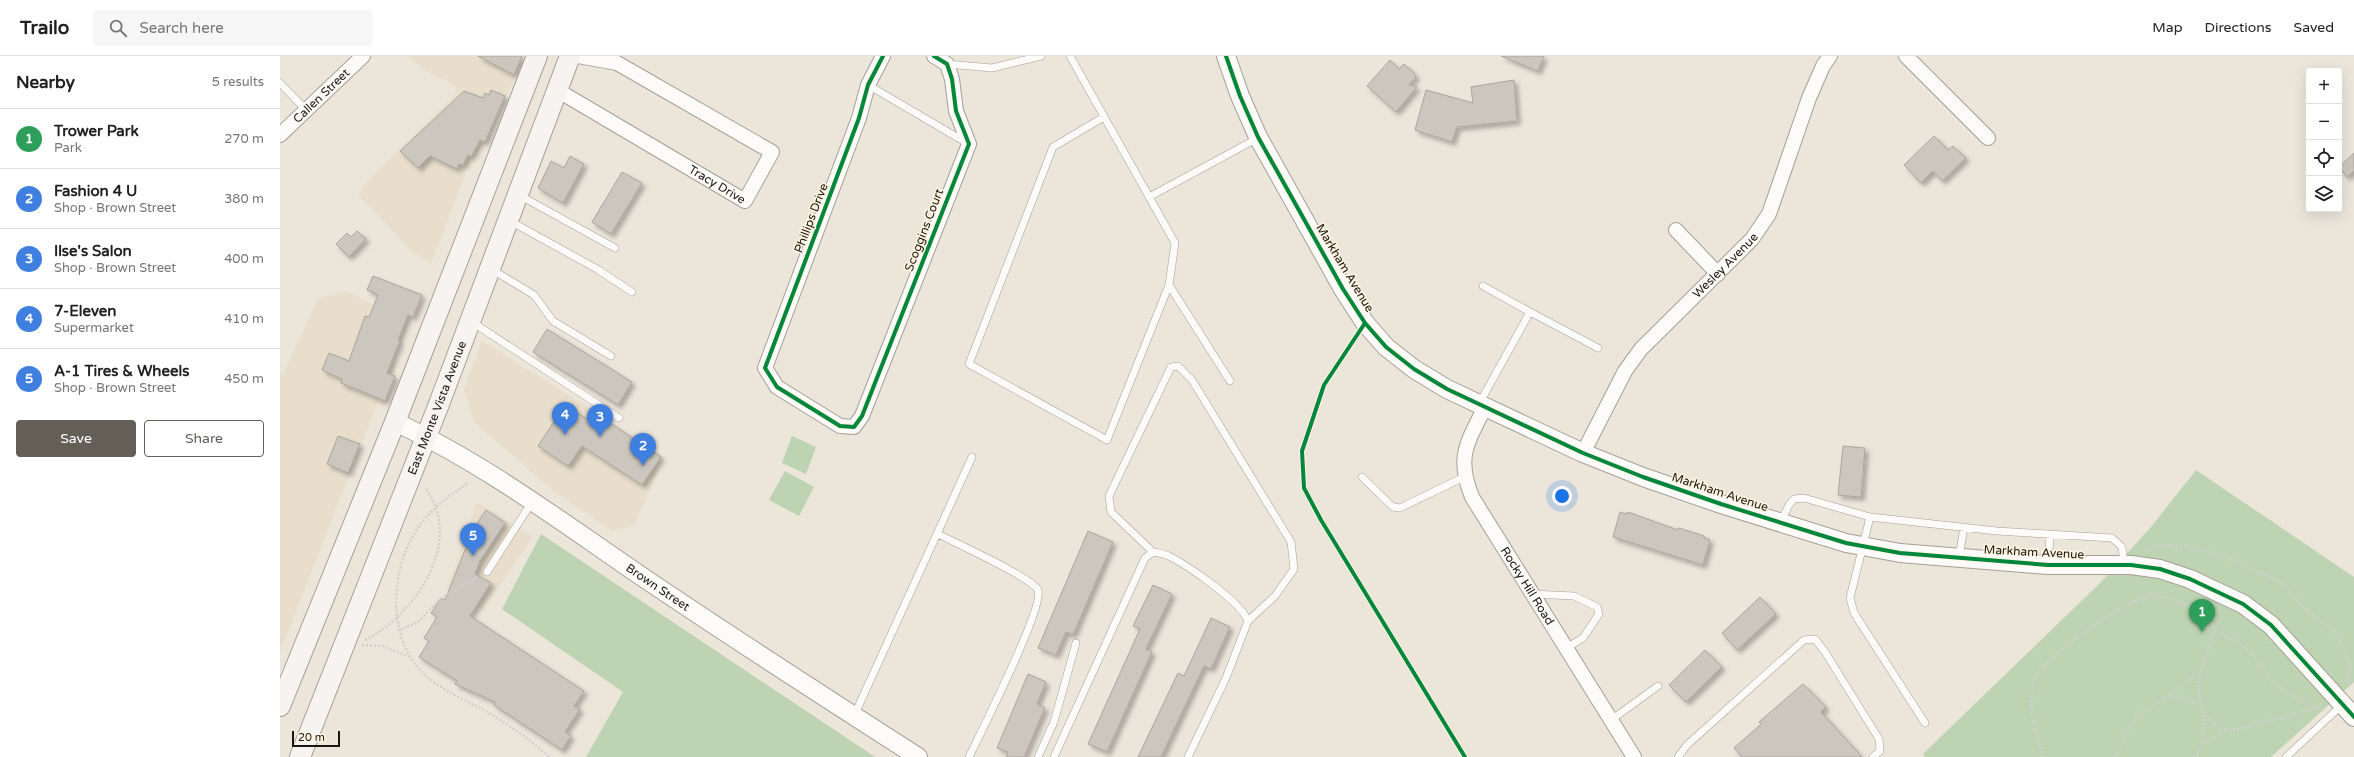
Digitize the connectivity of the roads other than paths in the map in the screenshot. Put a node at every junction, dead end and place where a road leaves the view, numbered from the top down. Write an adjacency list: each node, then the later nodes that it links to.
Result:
1 (363, 56): 16 (street, Callen Street)
2 (537, 56): 40 (main road)
3 (570, 56): 15 (main road, East Monte Vista Avenue)
4 (578, 56): 15 (street, Tracy Drive)
5 (883, 56): 14 (street, Phillips Drive)
6 (934, 56): 12 (street)
7 (1040, 56): 12 (lane)
8 (1070, 56): 17 (lane)
9 (1226, 56): 19 (street, Markham Avenue)
10 (1830, 56): 28 (street, Wesley Avenue)
11 (1906, 56): 20 (street)
12 (947, 64): 21 (street)
13 (280, 83): 16 (lane)
14 (868, 85): 21 (lane); 38 (street, Phillips Drive)
15 (557, 90): 22 (main road, East Monte Vista Avenue)
16 (306, 110): 18 (street, Callen Street)
17 (1104, 117): 23 (lane); 29 (lane)
18 (280, 135)
19 (1258, 137): 23 (lane); 37 (street, Markham Avenue)
20 (1988, 138)
21 (969, 144): 38 (street, Scoggins Court)
22 (517, 194): 24 (main road, East Monte Vista Avenue); 26 (lane)
23 (1149, 196): 29 (lane)
24 (508, 220): 27 (main road, East Monte Vista Avenue); 31 (lane)
25 (1676, 230): 28 (street)
26 (615, 248)
27 (490, 268): 33 (main road, East Monte Vista Avenue); 35 (lane)
28 (1718, 274): 42 (street, Wesley Avenue)
29 (1169, 285): 36 (lane)
30 (1483, 286): 32 (lane)
31 (632, 292)
32 (1530, 312): 34 (lane); 37 (lane)
33 (470, 321): 39 (lane); 41 (main road, East Monte Vista Avenue)
34 (1598, 348)
35 (611, 356)
36 (1230, 381)
37 (1482, 406): 42 (street, Markham Avenue); 45 (street, Rocky Hill Road)
38 (862, 416)
39 (619, 418)
40 (395, 422): 41 (street, Brown Street); 62 (main road)
41 (425, 436): 46 (street, Brown Street); 69 (main road, East Monte Vista Avenue)
42 (1583, 453): 48 (street, Markham Avenue)
43 (972, 457): 50 (lane)
44 (1362, 477): 45 (lane)
45 (1464, 477): 58 (street, Rocky Hill Road)
46 (532, 502): 57 (lane); 66 (street, Brown Street)
47 (1870, 517): 48 (lane); 49 (lane); 52 (lane)
48 (1780, 523): 52 (street, Markham Avenue)
49 (1964, 527): 51 (lane); 54 (lane)
50 (938, 534): 66 (lane); 71 (lane)
51 (2050, 535): 55 (lane); 56 (lane)
52 (1863, 546): 54 (street, Markham Avenue); 68 (lane)
53 (1153, 552): 59 (lane); 59 (lane); 73 (lane)
54 (1958, 558): 55 (street, Markham Avenue)
55 (2048, 565): 56 (street, Markham Avenue)
56 (2125, 565): 65 (street, Markham Avenue)
57 (487, 572)
58 (1533, 594): 61 (street, Rocky Hill Road); 61 (lane)
59 (1248, 621): 74 (lane)
60 (1076, 643): 72 (lane)
61 (1566, 648): 67 (street, Rocky Hill Road)
62 (284, 685): 64 (main road)
63 (1658, 686): 67 (lane)
64 (280, 706)
65 (2346, 707): 78 (lane)
66 (854, 716): 70 (street, Brown Street)
67 (1611, 720): 75 (street, Rocky Hill Road)
68 (1925, 723)
69 (300, 757)
70 (918, 757)
71 (969, 757)
72 (1038, 757)
73 (1054, 757)
74 (1188, 757)
75 (1634, 757)
76 (1678, 757): 77 (lane)
77 (1874, 757)
78 (2286, 757)

